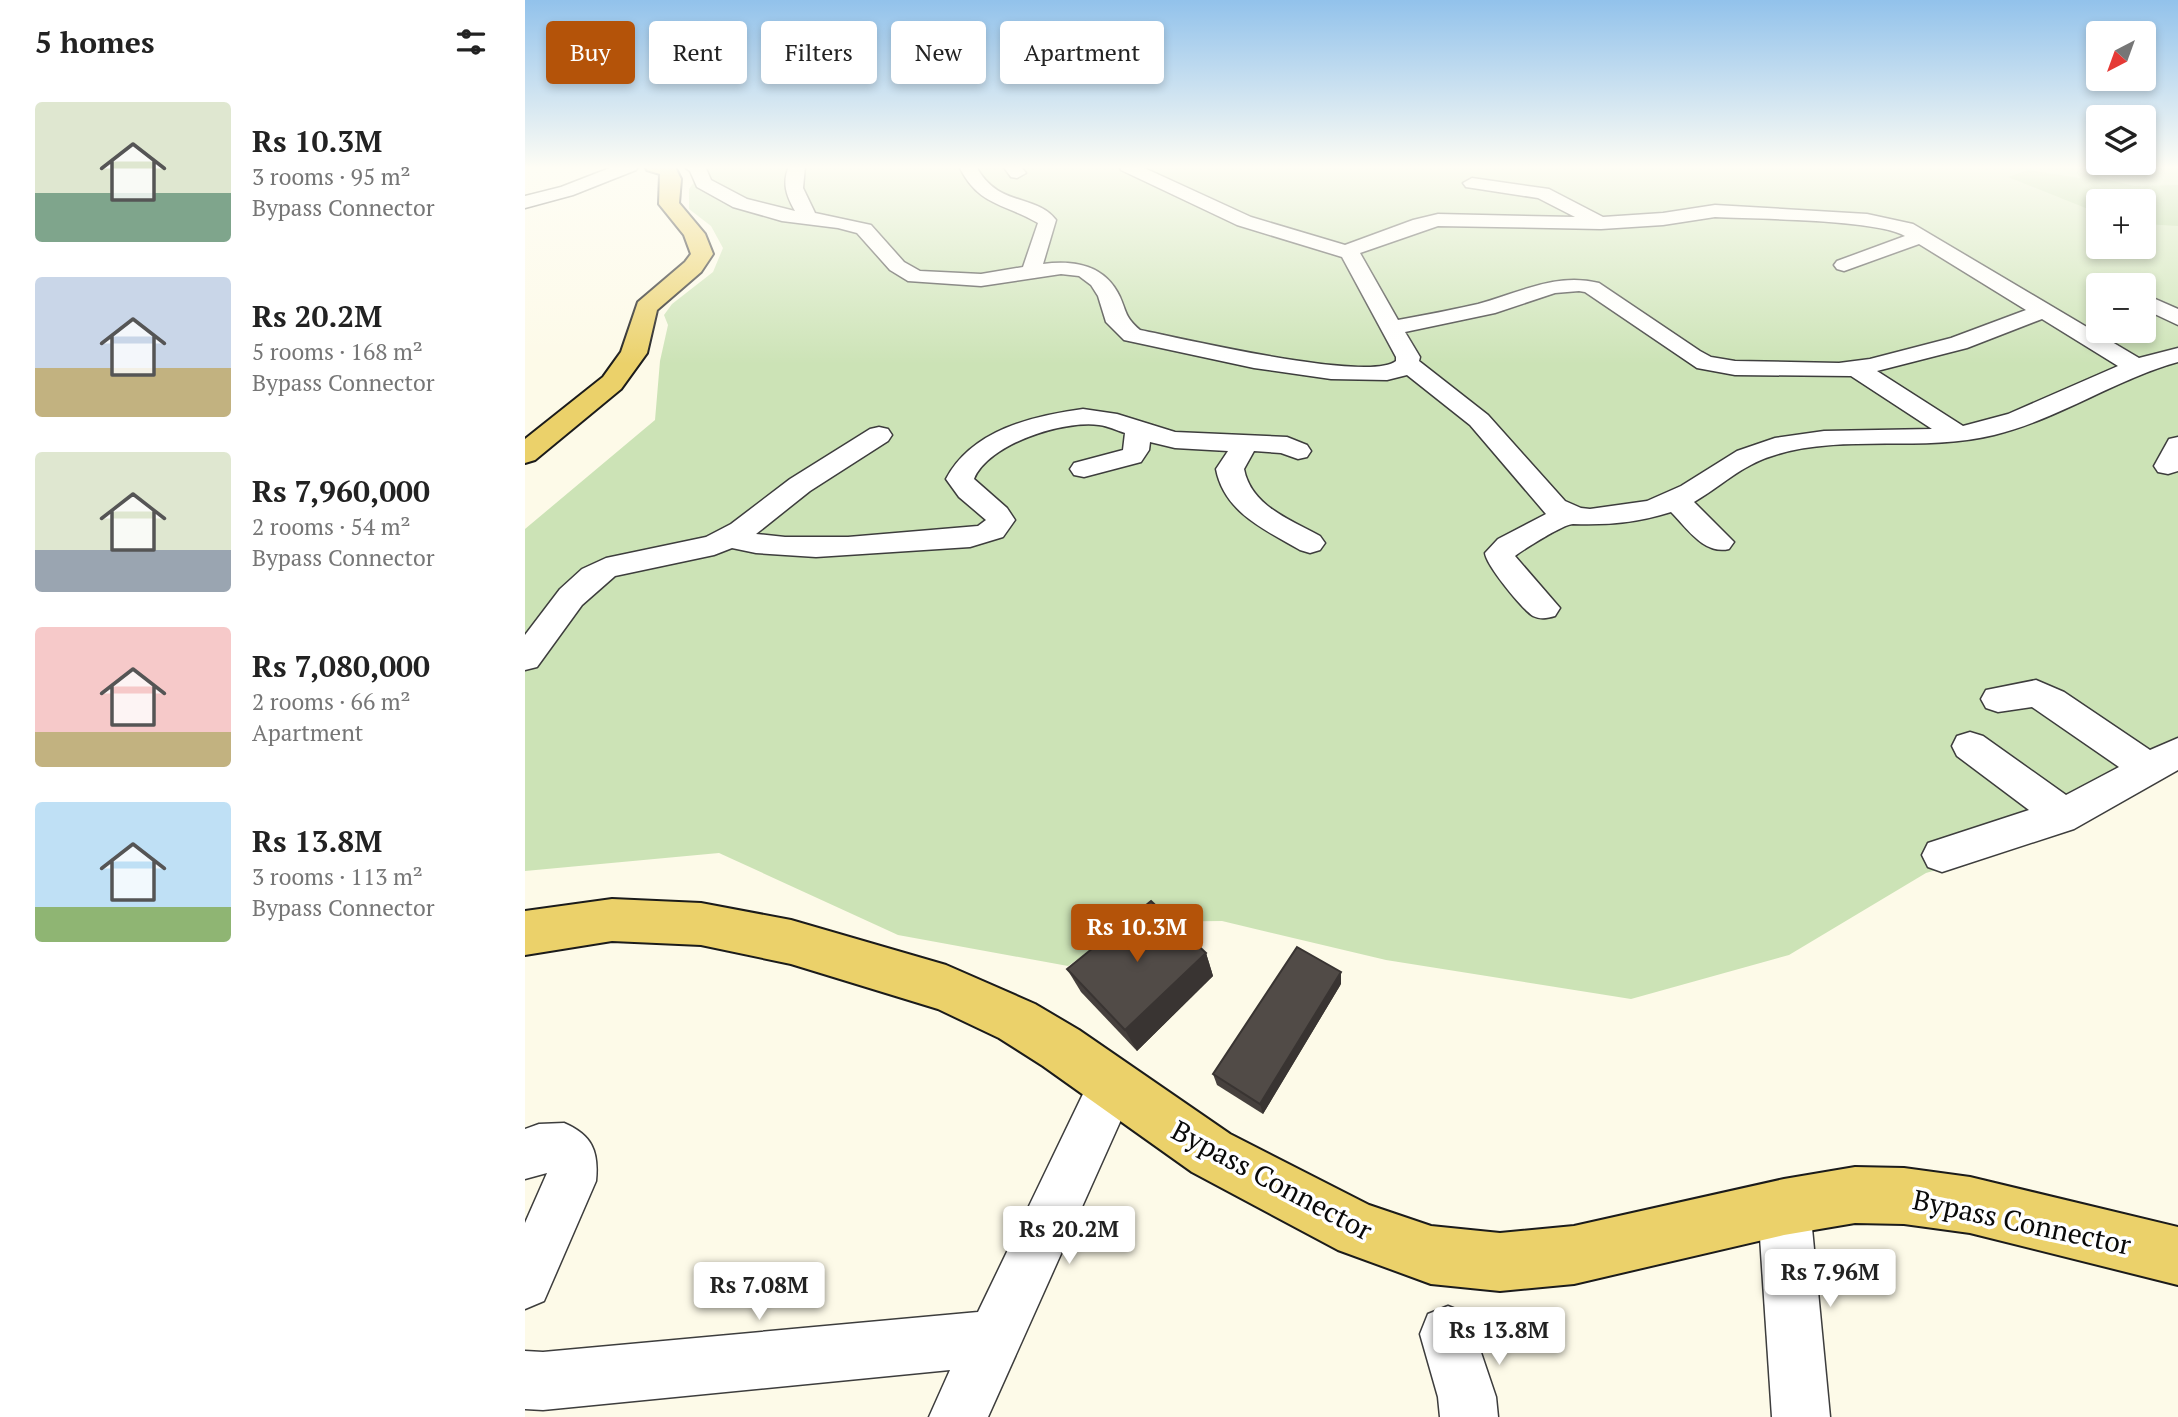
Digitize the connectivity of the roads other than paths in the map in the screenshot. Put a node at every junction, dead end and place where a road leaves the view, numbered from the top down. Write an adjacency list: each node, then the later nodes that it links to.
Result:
1 (692, 232): 24 (main road)
2 (868, 232): 10 (street)
3 (1045, 232): 10 (street)
4 (1273, 232): 8 (street)
5 (1399, 232): 8 (street)
6 (1912, 232): 7 (street)
7 (1920, 237): 9 (street); 12 (street)
8 (1347, 251): 14 (street)
9 (1844, 265)
10 (1034, 273): 16 (street)
11 (2156, 306): 13 (street)
12 (2043, 311): 17 (street); 18 (street)
13 (2178, 318)
14 (1391, 328): 16 (street); 18 (street)
15 (2178, 355): 17 (street)
16 (1407, 363): 27 (street)
17 (2137, 367): 20 (street)
18 (1854, 369): 20 (street)
19 (1138, 430): 22 (street); 25 (street); 28 (street)
20 (1958, 434): 26 (street)
21 (879, 435): 28 (street)
22 (1246, 444): 23 (street); 30 (street)
23 (1298, 451)
24 (525, 454)
25 (1084, 469)
26 (1675, 500): 27 (street); 29 (street)
27 (1569, 514): 31 (street)
28 (729, 538): 32 (street)
29 (1719, 542)
30 (1310, 543)
31 (1544, 608)
32 (525, 658)
33 (1998, 699): 35 (street)
34 (1970, 746): 36 (street)
35 (2164, 761): 36 (street)
36 (2064, 815): 37 (street)
37 (1942, 855)
38 (525, 933): 39 (main road, Bypass Connector)
39 (1113, 1084): 41 (main road, Bypass Connector); 45 (street)
40 (525, 1154): 43 (street)
41 (1784, 1207): 42 (main road, Bypass Connector); 49 (street)
42 (2178, 1256)
43 (525, 1282)
44 (1448, 1334): 48 (street)
45 (994, 1338): 46 (street); 47 (street)
46 (525, 1380)
47 (958, 1417)
48 (1469, 1417)
49 (1801, 1417)

